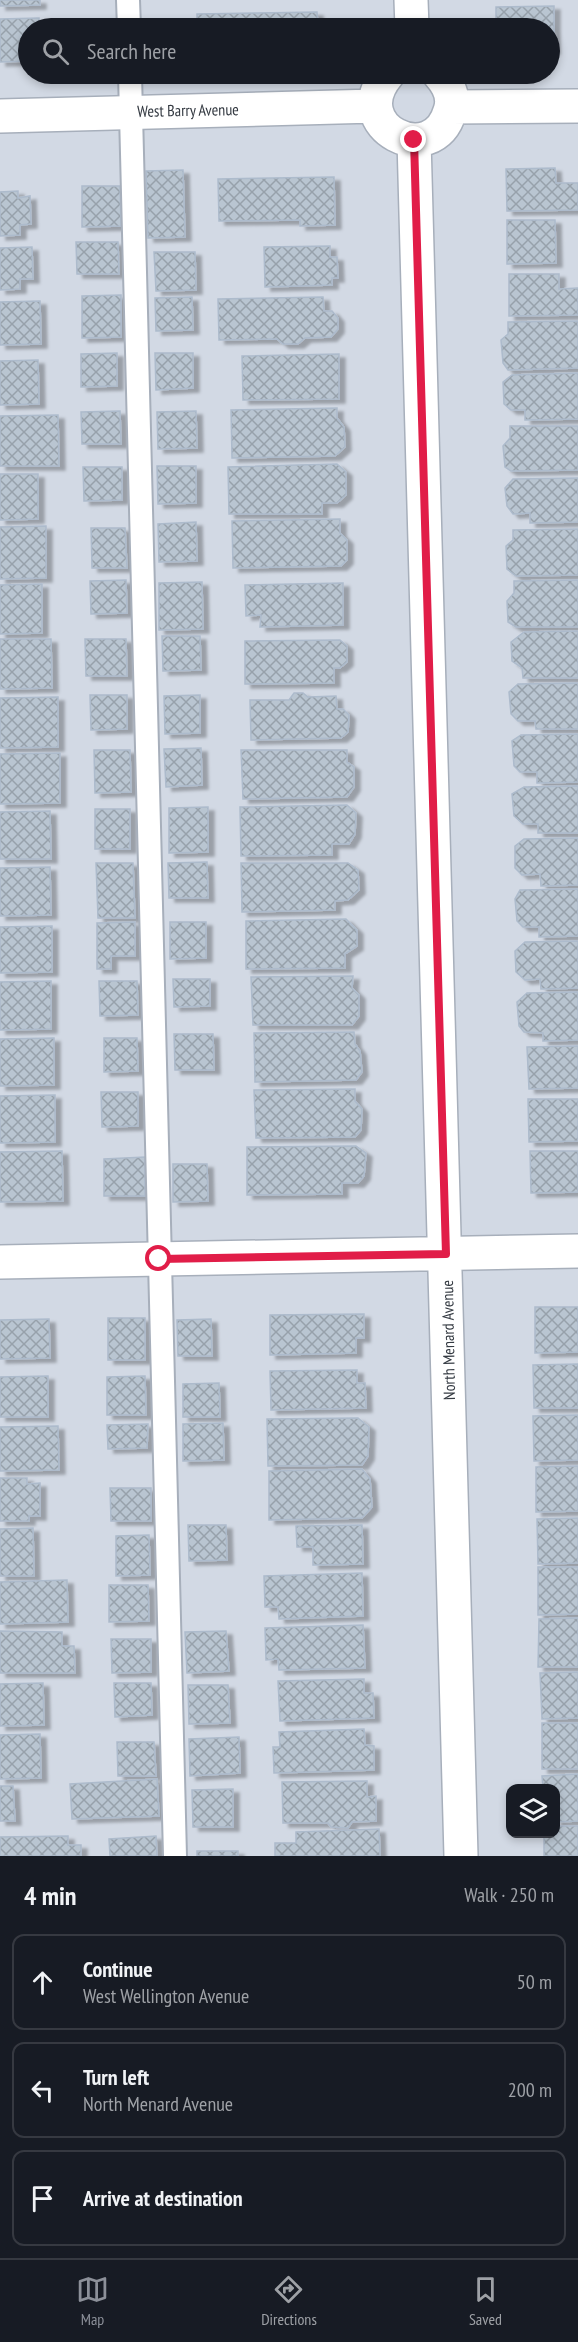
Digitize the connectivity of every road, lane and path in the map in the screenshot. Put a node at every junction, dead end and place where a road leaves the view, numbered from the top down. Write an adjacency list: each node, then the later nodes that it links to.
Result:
1 (128, 0): 3 (lane)
2 (411, 0): 4 (street)
3 (129, 18)
4 (412, 18)
5 (130, 84): 11 (lane)
6 (380, 84): 8 (street)
7 (447, 84): 10 (street)
8 (375, 106): 11 (street, West Barry Avenue); 13 (street)
9 (578, 106): 10 (street)
10 (452, 107): 13 (street)
11 (131, 112): 12 (street, West Barry Avenue); 16 (lane)
12 (0, 116)
13 (414, 140): 15 (street, North Menard Avenue)
14 (578, 1251): 15 (street)
15 (446, 1254): 16 (street); 19 (street, North Menard Avenue)
16 (159, 1259): 17 (street); 18 (lane)
17 (0, 1262)
18 (175, 1856)
19 (461, 1856)

